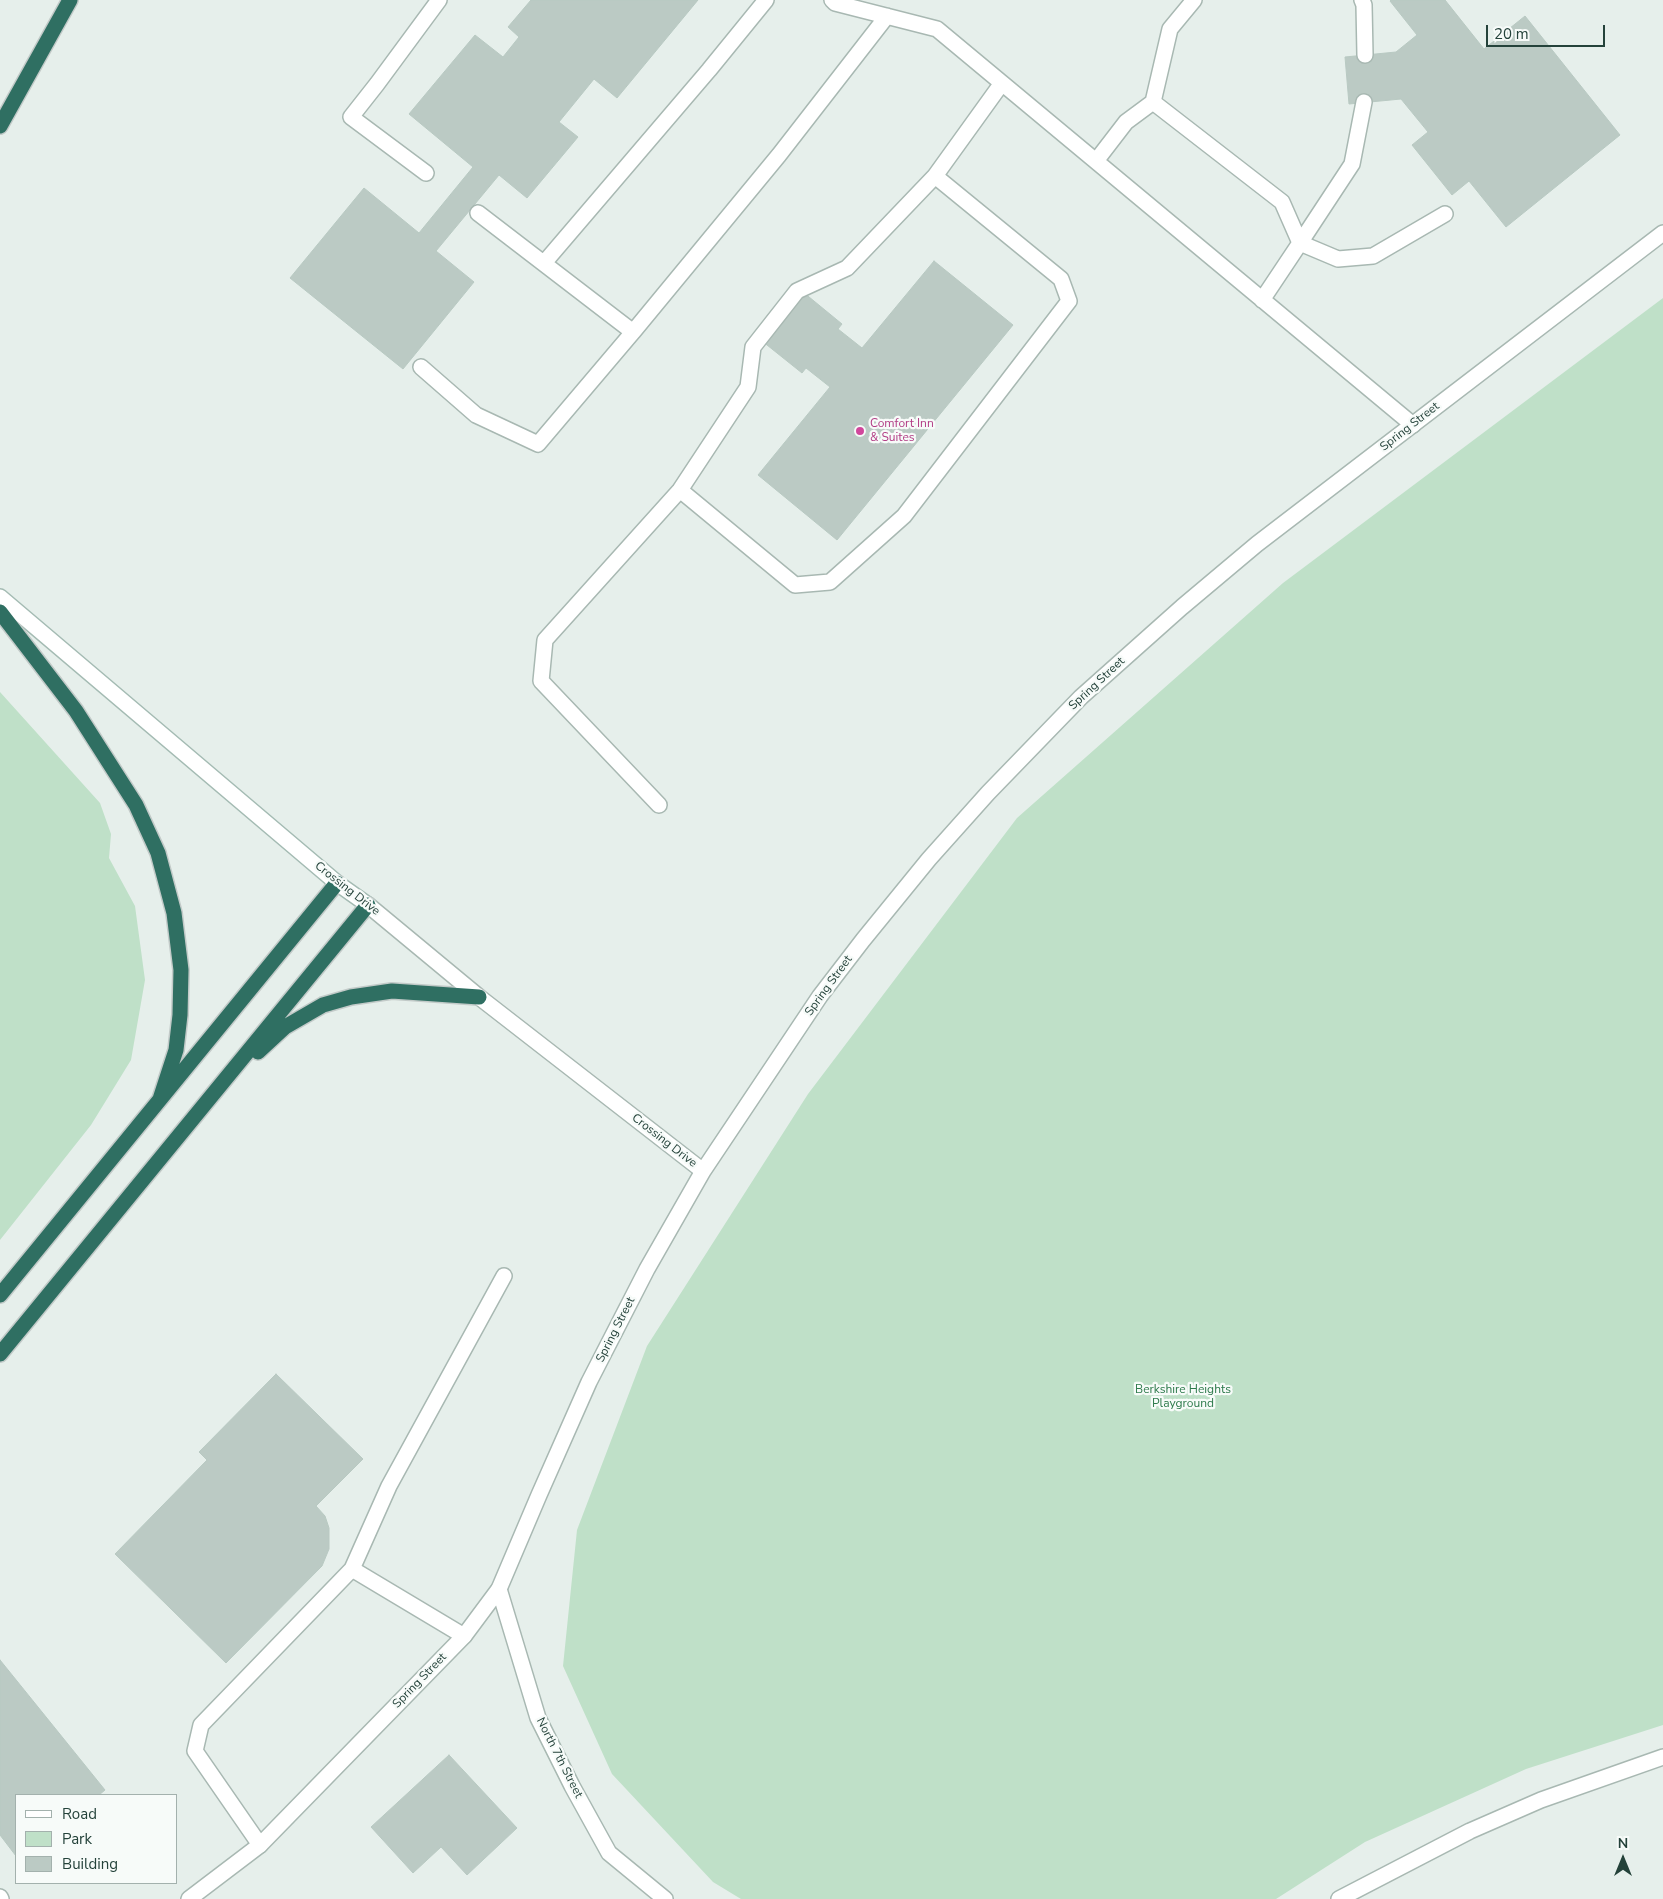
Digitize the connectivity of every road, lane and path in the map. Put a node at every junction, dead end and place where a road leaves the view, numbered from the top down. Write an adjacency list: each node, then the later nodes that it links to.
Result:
1 (70, 0): 12 (highway)
2 (439, 0): 14 (street)
3 (766, 0): 20 (street)
4 (832, 0): 7 (street)
5 (1194, 0): 10 (street)
6 (1362, 0): 8 (street)
7 (887, 16): 9 (street); 22 (street)
8 (1365, 55)
9 (1002, 83): 13 (street); 15 (street)
10 (1153, 102): 13 (street); 19 (street)
11 (1364, 102): 19 (street)
12 (0, 126)
13 (1096, 161): 21 (street)
14 (426, 173)
15 (934, 176): 25 (street); 25 (street)
16 (478, 213): 20 (street)
17 (1445, 214): 19 (street)
18 (1663, 233): 24 (street, Spring Street)
19 (1300, 243): 21 (street)
20 (544, 263): 22 (street)
21 (1262, 300): 24 (street)
22 (633, 332): 23 (street)
23 (421, 367)
24 (1413, 425): 34 (street, Spring Street)
25 (680, 490): 28 (street)
26 (0, 598): 29 (street, Crossing Drive)
27 (0, 612): 33 (highway)
28 (659, 805)
29 (337, 883): 30 (street, Crossing Drive); 33 (highway)
30 (368, 905): 31 (street, Crossing Drive); 32 (highway)
31 (479, 997): 32 (highway); 34 (street, Crossing Drive)
32 (218, 1088): 37 (highway)
33 (160, 1099): 36 (highway)
34 (703, 1171): 39 (street, Spring Street)
35 (504, 1276): 38 (street)
36 (0, 1295)
37 (0, 1354)
38 (352, 1569): 40 (street); 42 (street)
39 (499, 1589): 40 (street, Spring Street); 44 (street, North 7th Street)
40 (464, 1636): 42 (street, Spring Street)
41 (1663, 1757): 45 (street)
42 (260, 1845): 43 (street, Spring Street)
43 (189, 1899)
44 (665, 1899)
45 (1339, 1899)

